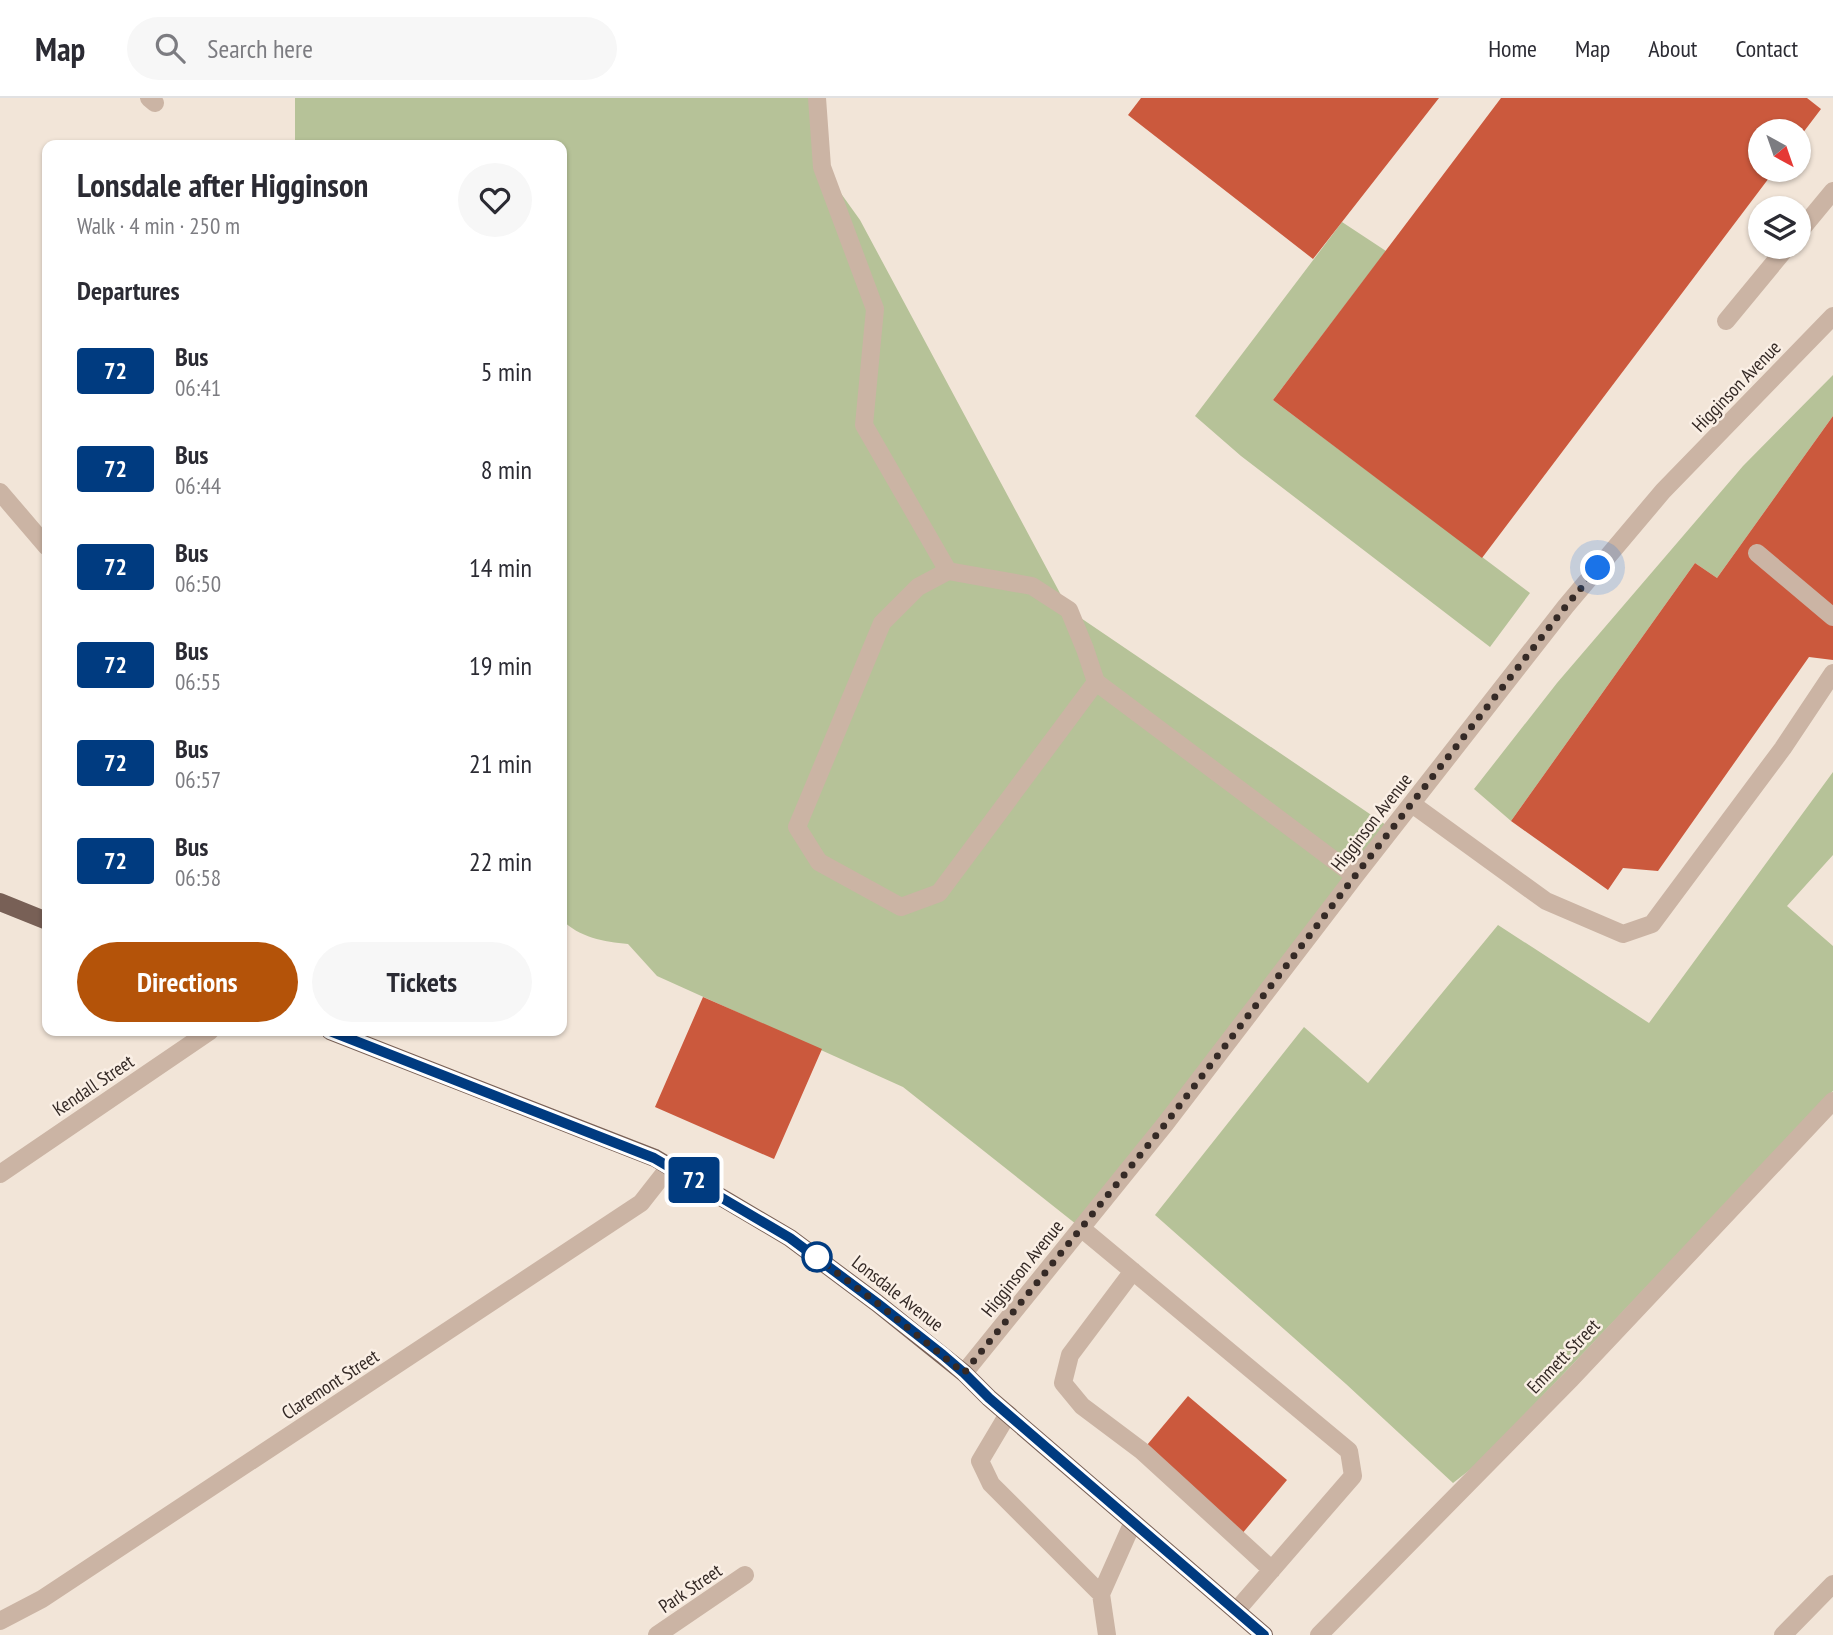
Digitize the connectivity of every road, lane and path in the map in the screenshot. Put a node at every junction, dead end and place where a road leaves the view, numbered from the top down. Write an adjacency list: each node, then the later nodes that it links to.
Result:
1 (817, 98): 10 (street)
2 (1833, 191): 3 (street)
3 (1811, 218)
4 (1777, 259): 6 (street)
5 (1833, 316): 14 (street, Higginson Avenue)
6 (1726, 321)
7 (0, 492): 8 (street)
8 (42, 541)
9 (1757, 553): 11 (street)
10 (948, 570): 13 (street); 13 (street)
11 (1833, 617)
12 (1833, 673): 14 (street)
13 (1096, 682): 15 (street)
14 (1412, 804): 15 (street, Higginson Avenue)
15 (1355, 876): 23 (street, Higginson Avenue)
16 (0, 902): 17 (main road)
17 (42, 919)
18 (203, 1036): 22 (street, Kendall Street)
19 (343, 1036): 21 (main road, Lonsdale Avenue)
20 (1833, 1101): 37 (street, Emmett Street)
21 (670, 1166): 25 (main road, Lonsdale Avenue); 33 (street, Claremont Street)
22 (0, 1174)
23 (1082, 1228): 24 (street); 25 (street, Higginson Avenue)
24 (1133, 1271): 28 (street); 28 (street)
25 (964, 1373): 26 (main road, Lonsdale Avenue)
26 (1008, 1414): 27 (main road, Lonsdale Avenue); 31 (street)
27 (1133, 1522): 31 (street); 32 (main road, Lonsdale Avenue)
28 (1272, 1570): 32 (street)
29 (745, 1575): 34 (street, Park Street)
30 (1833, 1584): 38 (street)
31 (1101, 1594): 35 (street)
32 (1236, 1612): 36 (main road, Lonsdale Avenue)
33 (0, 1621)
34 (657, 1635)
35 (1107, 1635)
36 (1264, 1635)
37 (1319, 1635)
38 (1783, 1635)

